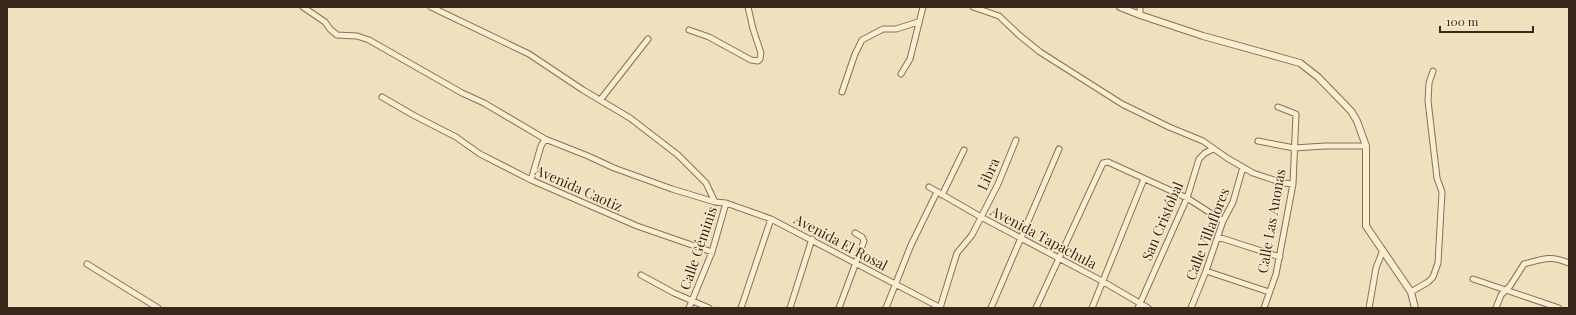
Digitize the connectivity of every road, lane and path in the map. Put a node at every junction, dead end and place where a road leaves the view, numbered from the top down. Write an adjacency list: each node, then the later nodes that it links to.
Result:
1 (303, 7): 18 (street, Avenida El Rosal)
2 (431, 7): 16 (street)
3 (748, 7): 10 (street)
4 (922, 7): 9 (street)
5 (973, 7): 24 (street)
6 (1120, 7): 8 (street)
7 (1140, 7): 8 (street)
8 (1140, 16): 21 (street)
9 (918, 22): 13 (street); 14 (street)
10 (689, 30)
11 (648, 39): 16 (street)
12 (1433, 71): 56 (street)
13 (900, 74)
14 (842, 92)
15 (382, 96): 28 (street, Avenida Caotiz)
16 (601, 99): 33 (street)
17 (1278, 107): 22 (street, Calle Las Anonas)
18 (545, 138): 28 (street); 33 (street, Avenida El Rosal)
19 (1016, 140): 35 (street, Libra)
20 (1258, 141): 22 (street)
21 (1366, 146): 22 (street); 42 (street)
22 (1294, 148): 29 (street, Calle Las Anonas)
23 (1059, 149): 40 (street)
24 (1213, 149): 26 (street); 32 (street, San Cristóbal)
25 (964, 150): 31 (street)
26 (1243, 167): 29 (street); 37 (street, Calle Villaflores)
27 (1144, 179): 32 (street); 45 (street); 52 (street)
28 (531, 180): 43 (street, Avenida Caotiz)
29 (1293, 184): 44 (street, Calle Las Anonas)
30 (929, 186): 31 (street, Avenida Tapachula)
31 (939, 194): 35 (street, Avenida Tapachula); 53 (street)
32 (1187, 198): 37 (street); 58 (street, San Cristóbal)
33 (715, 202): 34 (street, Avenida El Rosal)
34 (726, 203): 36 (street, Avenida El Rosal); 43 (street, Calle Géminis)
35 (981, 217): 40 (street, Avenida Tapachula); 67 (street, Libra)
36 (771, 219): 41 (street, Avenida El Rosal); 63 (street)
37 (1223, 221): 39 (street, Calle Villaflores)
38 (855, 233): 46 (street)
39 (1218, 237): 44 (street); 49 (street, Calle Villaflores)
40 (1020, 238): 45 (street, Avenida Tapachula); 68 (street)
41 (812, 239): 46 (street, Avenida El Rosal); 64 (street)
42 (1383, 250): 56 (street); 74 (street)
43 (712, 252): 57 (street, Calle Géminis)
44 (1280, 258): 55 (street, Calle Las Anonas)
45 (1059, 259): 52 (street, Avenida Tapachula); 69 (street)
46 (855, 262): 53 (street, Avenida El Rosal); 65 (street)
47 (1569, 263): 54 (street)
48 (87, 264): 60 (street)
49 (1206, 272): 55 (street); 59 (street, Calle Villaflores)
50 (641, 275): 57 (street)
51 (1473, 279): 54 (street)
52 (1102, 281): 58 (street, Avenida Tapachula); 70 (street)
53 (895, 284): 66 (street); 67 (street, Avenida El Rosal)
54 (1506, 290): 76 (street); 77 (street)
55 (1269, 292): 73 (street, Calle Las Anonas)
56 (1411, 292): 75 (street)
57 (692, 302): 61 (street, Calle Géminis); 62 (street)
58 (1139, 306): 71 (street, Avenida Tapachula)
59 (1192, 307): 72 (street)
60 (158, 308)
61 (689, 308)
62 (709, 308)
63 (741, 308)
64 (790, 308)
65 (839, 308)
66 (886, 308)
67 (941, 308)
68 (990, 308)
69 (1036, 308)
70 (1092, 308)
71 (1148, 308)
72 (1198, 308)
73 (1264, 308)
74 (1369, 308)
75 (1415, 308)
76 (1496, 308)
77 (1559, 308)

